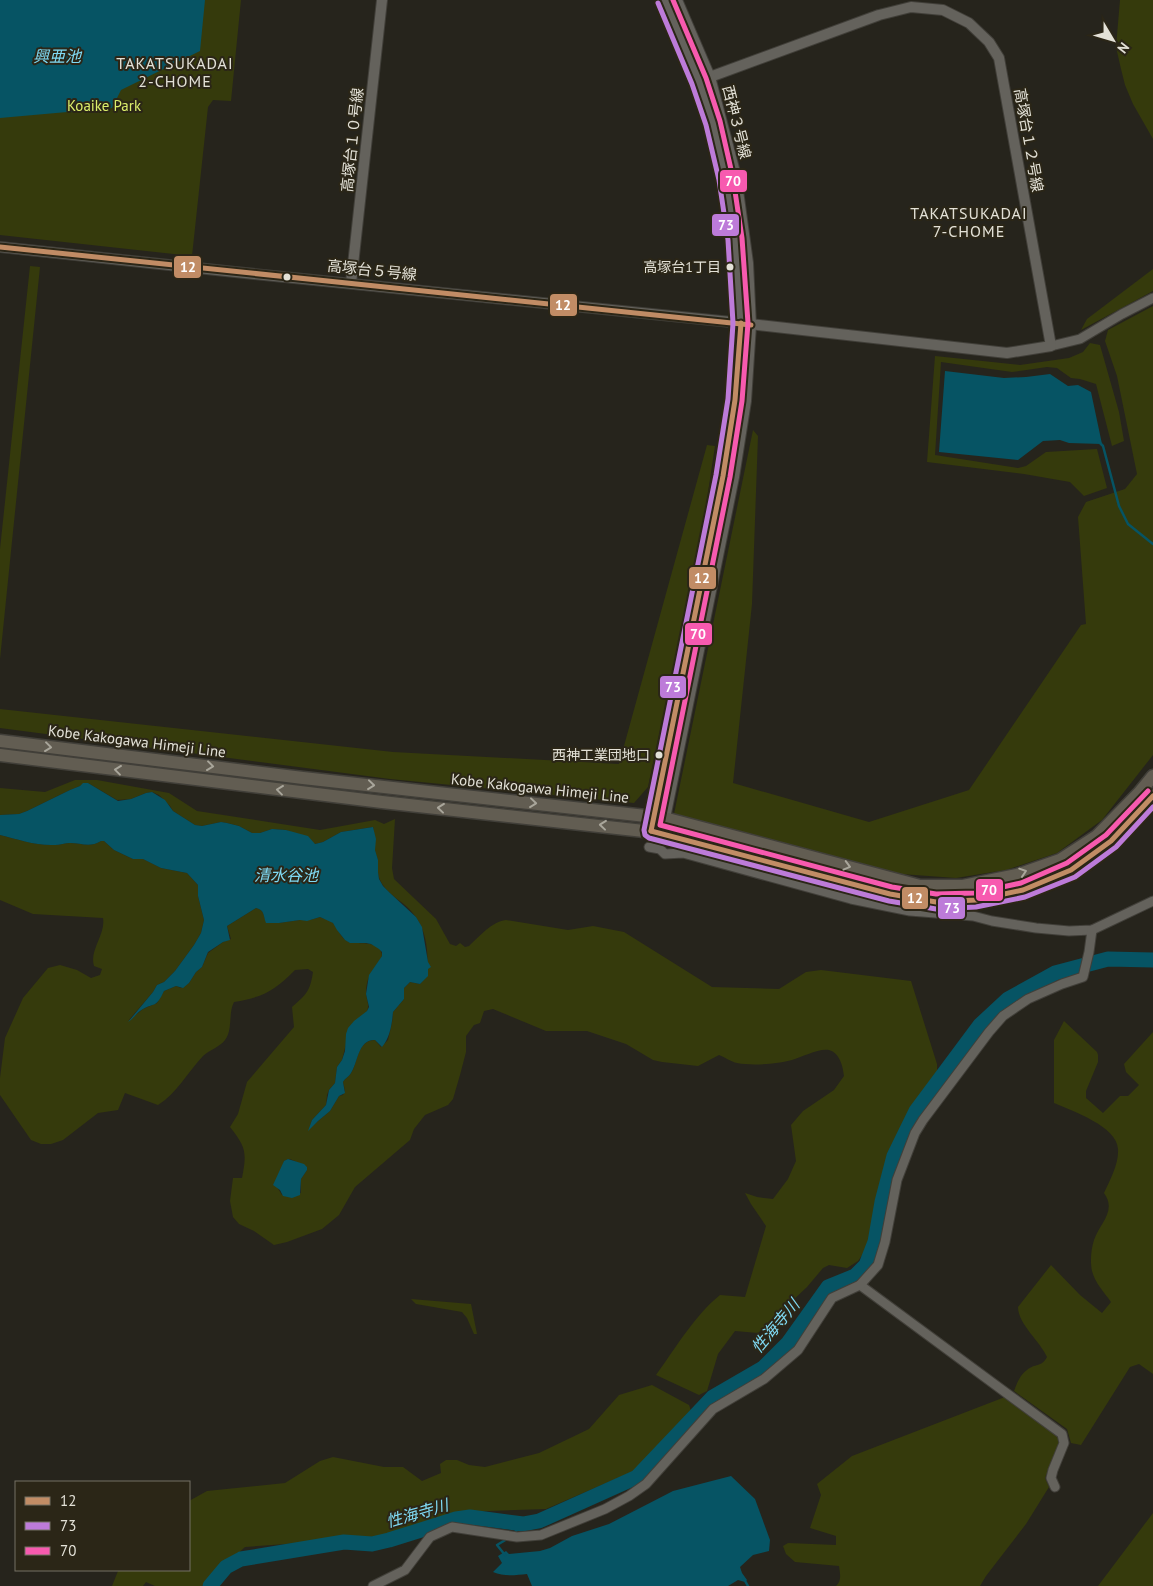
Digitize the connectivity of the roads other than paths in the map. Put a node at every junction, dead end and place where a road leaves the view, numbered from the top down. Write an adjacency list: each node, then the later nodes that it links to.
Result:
1 (382, 0): 7 (street, 高塚台１０号線)
2 (665, 0): 5 (street, 西神３号線)
3 (678, 0): 4 (street, 西神３号線)
4 (710, 76): 5 (street, 高塚台１２号線); 9 (street, 西神３号線); 10 (street, 高塚台１２号線)
5 (699, 81): 9 (street, 西神３号線)
6 (0, 247): 7 (street, 高塚台５号線)
7 (351, 283): 9 (street, 高塚台５号線)
8 (1153, 298): 10 (street)
9 (746, 324): 10 (street); 15 (street, 西神３号線)
10 (1051, 346)
11 (0, 741): 15 (main road, Kobe Kakogawa Himeji Line, one-way to 15)
12 (0, 755): 16 (main road, Kobe Kakogawa Himeji Line, one-way to 12)
13 (1153, 776): 15 (main road, Kobe Kakogawa Himeji Line, one-way to 13)
14 (1153, 796): 16 (main road, Kobe Kakogawa Himeji Line)
15 (659, 818): 16 (street, 西神３号線)
16 (657, 832): 18 (street)
17 (649, 847): 18 (street)
18 (660, 849): 20 (street)
19 (1153, 901): 20 (street)
20 (1092, 930): 21 (street)
21 (860, 1285): 22 (street); 23 (street)
22 (1056, 1487)
23 (373, 1586)

